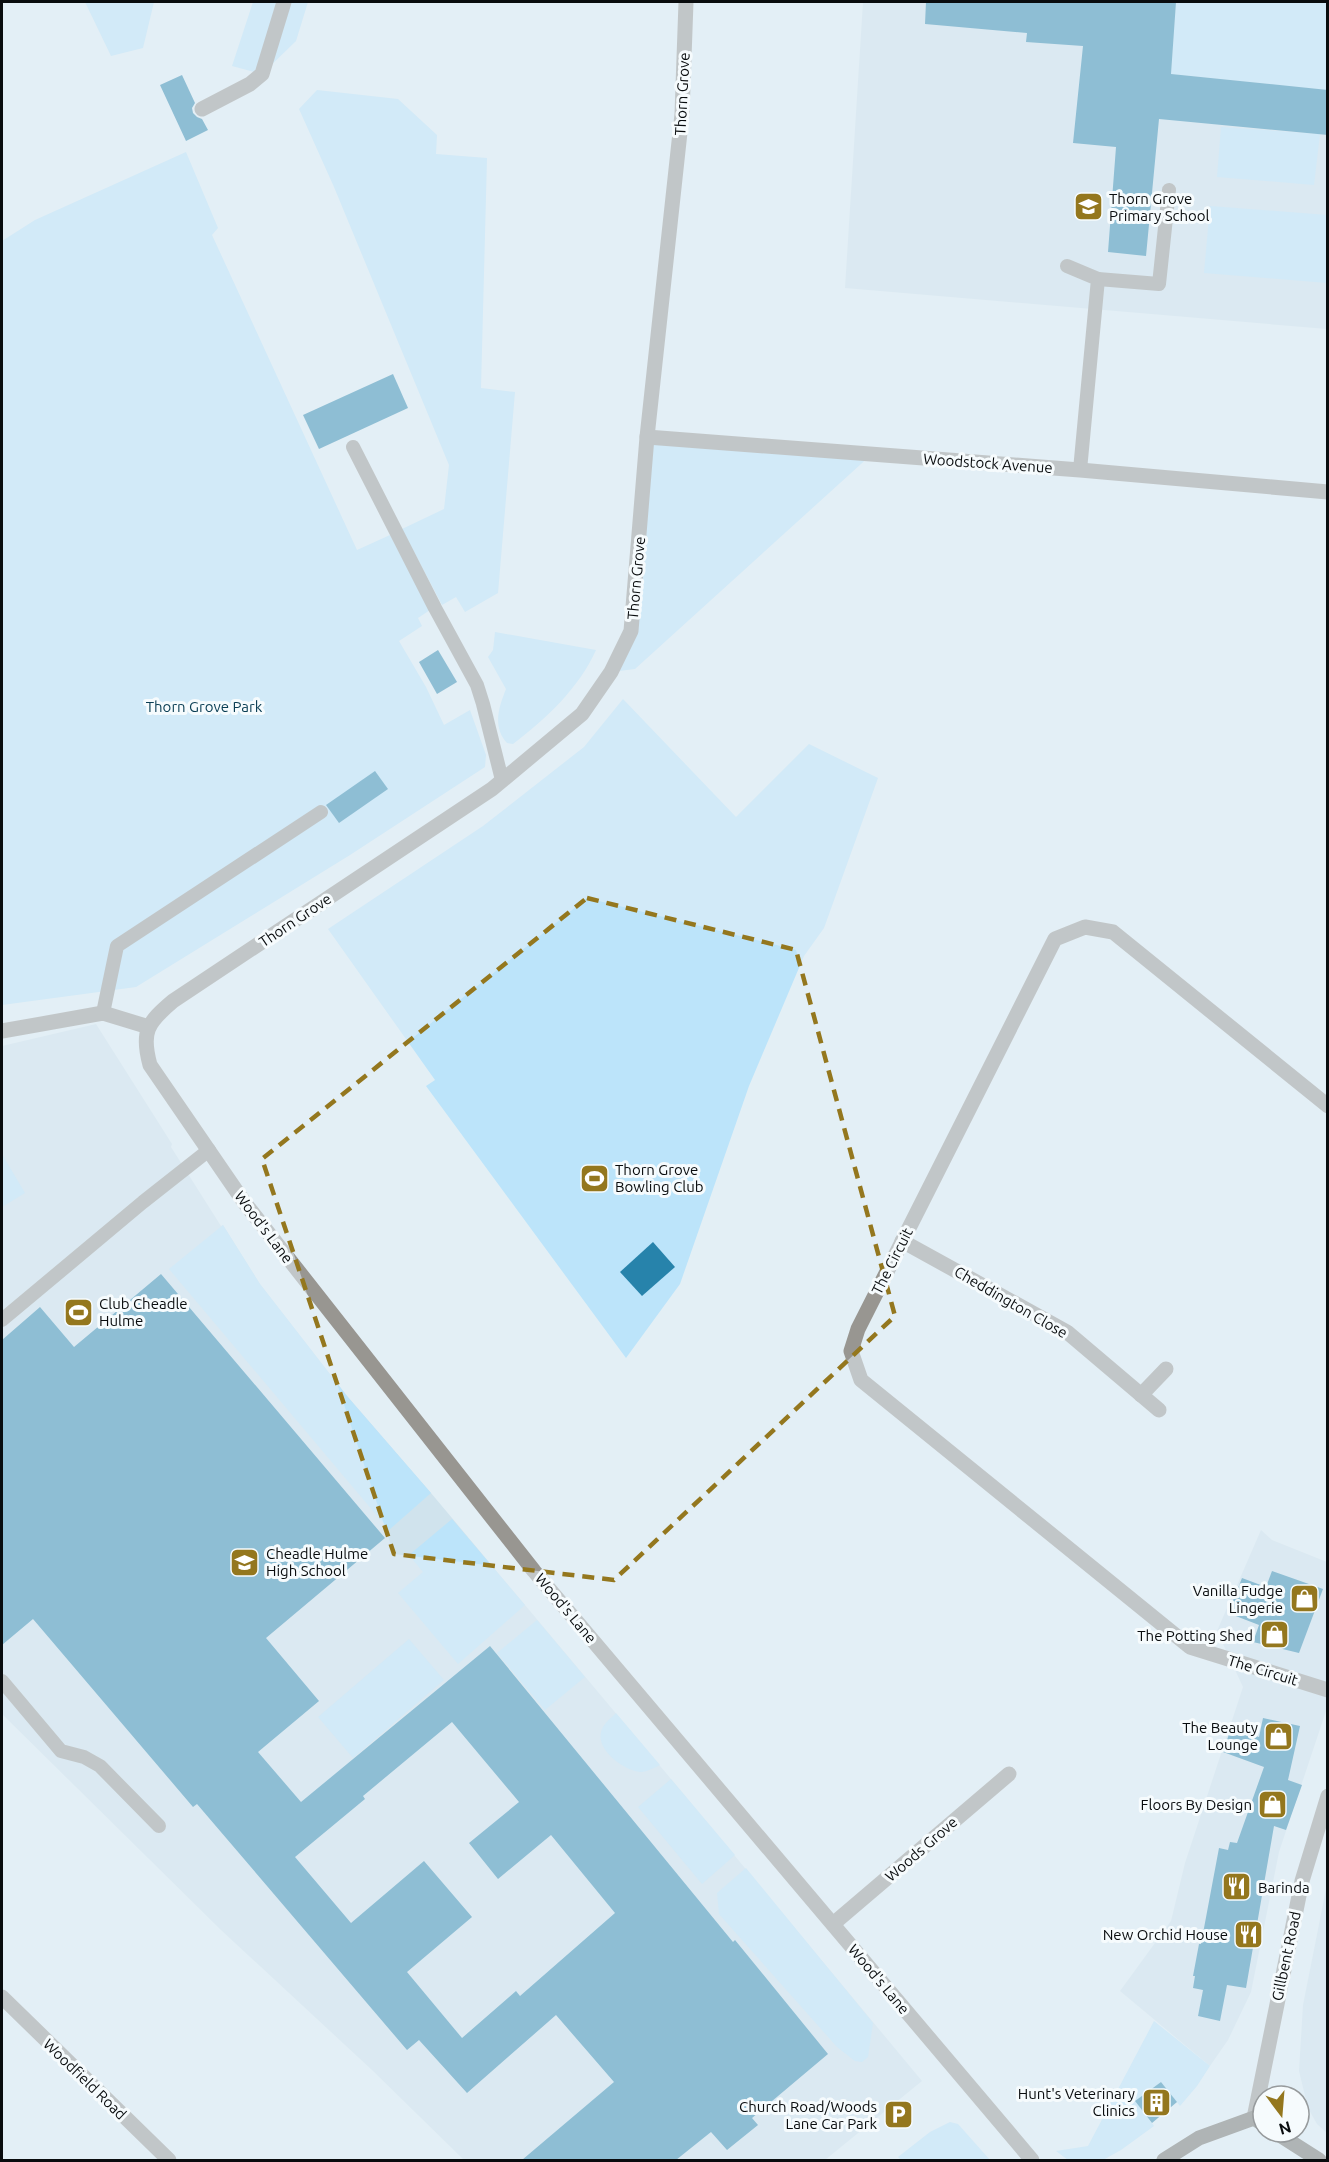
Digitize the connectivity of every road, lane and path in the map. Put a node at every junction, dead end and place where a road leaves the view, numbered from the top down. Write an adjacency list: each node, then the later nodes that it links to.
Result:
1 (284, 2): 3 (street)
2 (686, 2): 7 (street, Thorn Grove)
3 (202, 109)
4 (1169, 190): 6 (lane)
5 (1067, 267): 6 (lane)
6 (1098, 279): 9 (lane)
7 (647, 437): 9 (street, Woodstock Avenue); 11 (street, Thorn Grove)
8 (353, 447): 11 (lane)
9 (1080, 470): 10 (street, Woodstock Avenue)
10 (1328, 492)
11 (502, 780): 14 (street, Thorn Grove)
12 (321, 812): 13 (lane)
13 (103, 1013): 14 (street); 15 (street)
14 (149, 1028): 17 (street, Wood's Lane)
15 (2, 1031)
16 (1328, 1106): 18 (street, The Circuit)
17 (209, 1150): 19 (lane); 28 (street, Wood's Lane)
18 (902, 1241): 21 (street, Cheddington Close); 24 (street, The Circuit)
19 (2, 1320)
20 (1166, 1369): 21 (street)
21 (1141, 1395): 22 (street, Cheddington Close)
22 (1159, 1410)
23 (2, 1682): 27 (lane)
24 (1328, 1690)
25 (1009, 1774): 28 (street, Woods Grove)
26 (1328, 1796): 30 (street, Gillbent Road)
27 (159, 1826)
28 (833, 1924): 35 (street, Wood's Lane)
29 (2, 1997): 34 (street, Woodfield Road)
30 (1265, 2084)
31 (1251, 2123): 36 (main road)
32 (1292, 2144): 33 (main road)
33 (1313, 2159)
34 (169, 2160)
35 (1032, 2160)
36 (1164, 2160)

